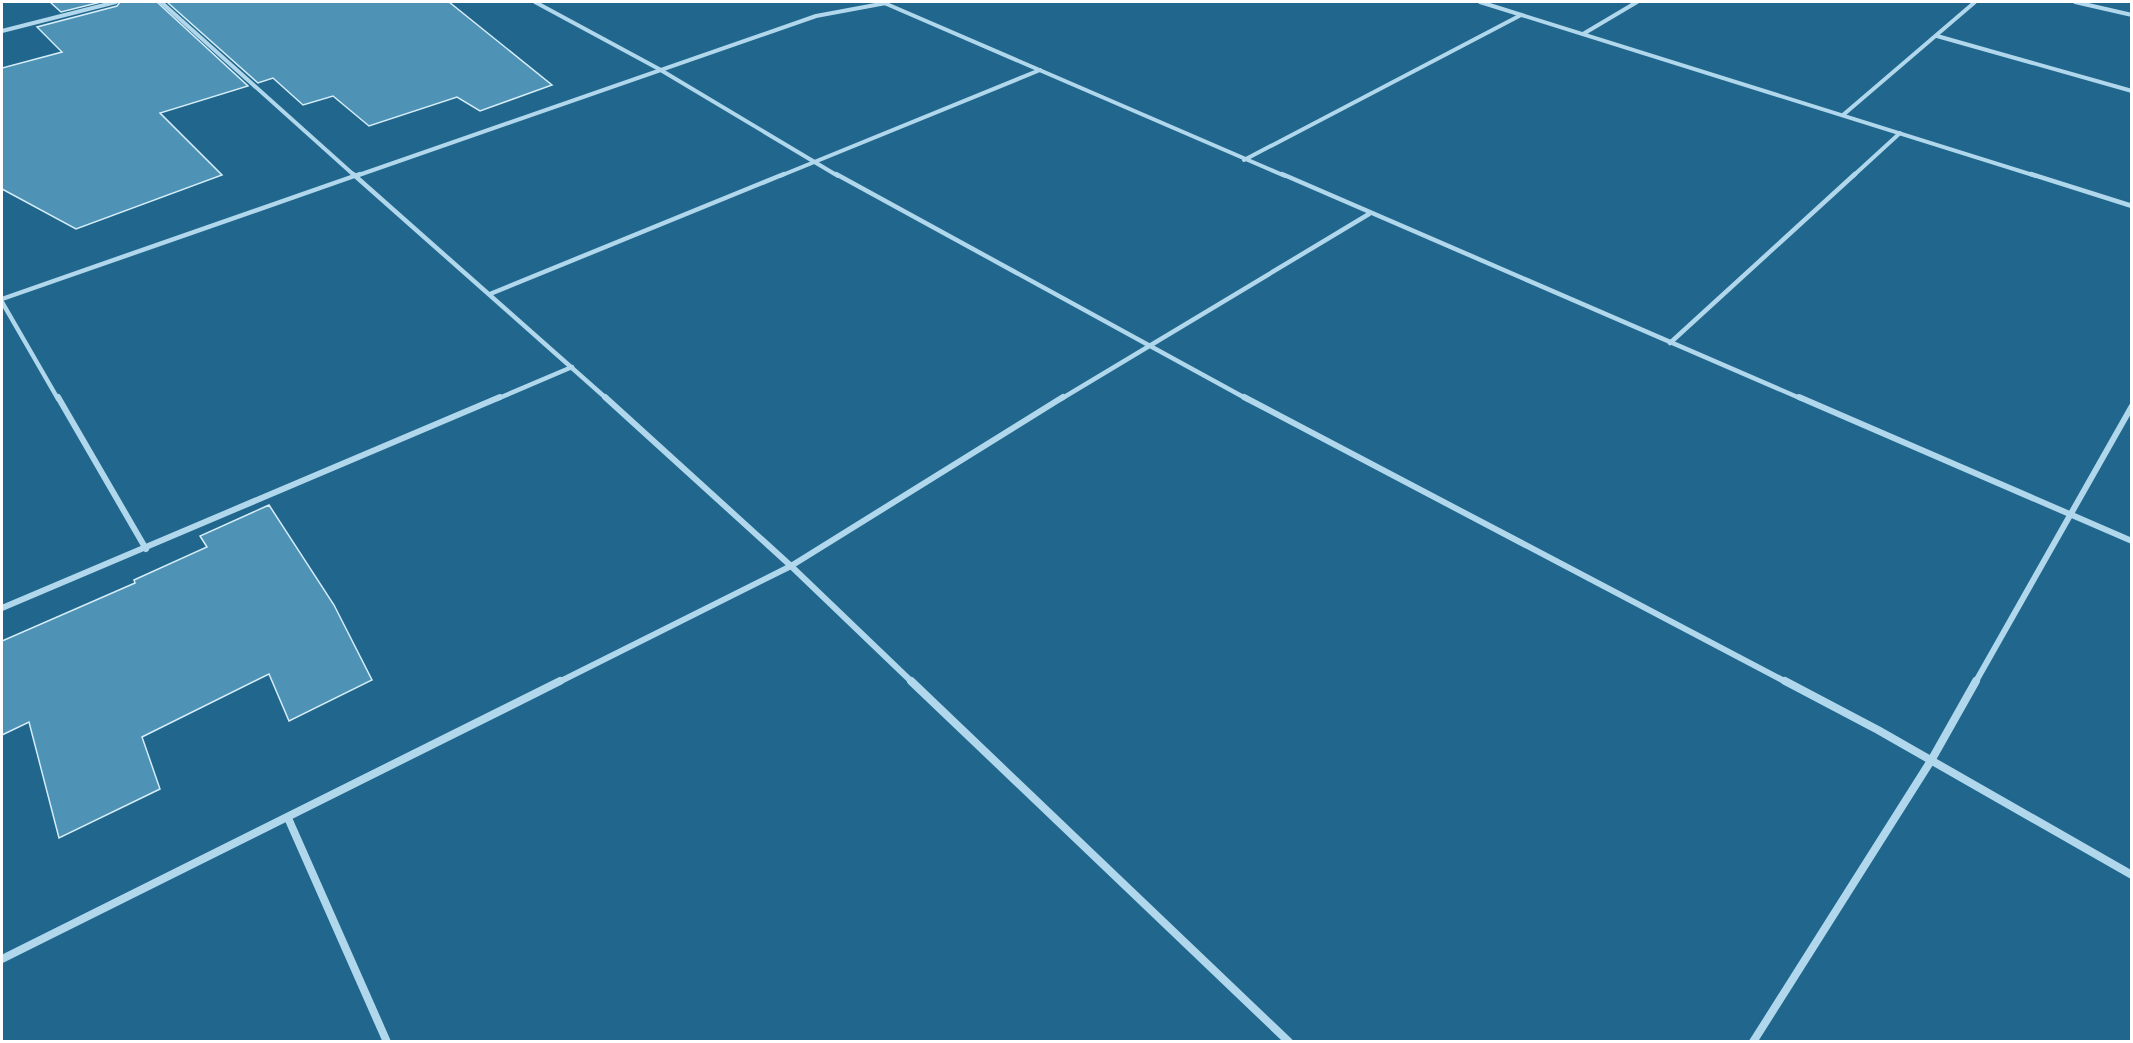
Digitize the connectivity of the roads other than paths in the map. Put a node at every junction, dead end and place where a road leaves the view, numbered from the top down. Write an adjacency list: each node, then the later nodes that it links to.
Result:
1 (116, 2): 11 (street)
2 (161, 2): 21 (street)
3 (535, 2): 14 (street)
4 (886, 2): 14 (street); 15 (street)
5 (1480, 2): 9 (street)
6 (1637, 2): 12 (street)
7 (1975, 2): 13 (street)
8 (2075, 2): 10 (street)
9 (1521, 15): 12 (street); 19 (street)
10 (2132, 15)
11 (2, 31)
12 (1583, 34): 17 (street)
13 (1937, 36): 16 (street); 17 (street)
14 (659, 69): 20 (street); 21 (street)
15 (1040, 70): 19 (street); 20 (street)
16 (2132, 91)
17 (1843, 115): 18 (street)
18 (1900, 133): 22 (street); 26 (street)
19 (1244, 159): 23 (street)
20 (813, 162): 24 (street); 27 (street)
21 (357, 175): 24 (street); 25 (street)
22 (2132, 206)
23 (1369, 214): 26 (street); 27 (street)
24 (490, 294): 28 (street)
25 (2, 301): 32 (street)
26 (1670, 343): 30 (street)
27 (1146, 346): 33 (street); 35 (street)
28 (572, 367): 32 (street); 33 (street)
29 (2132, 406): 30 (street)
30 (2068, 514): 31 (street); 35 (street)
31 (2132, 541)
32 (146, 549): 34 (street)
33 (790, 566): 36 (street); 40 (street)
34 (2, 608)
35 (1932, 759): 37 (street); 41 (street)
36 (288, 818): 38 (street); 39 (street)
37 (2132, 875)
38 (2, 959)
39 (387, 1041)
40 (1289, 1041)
41 (1753, 1041)

